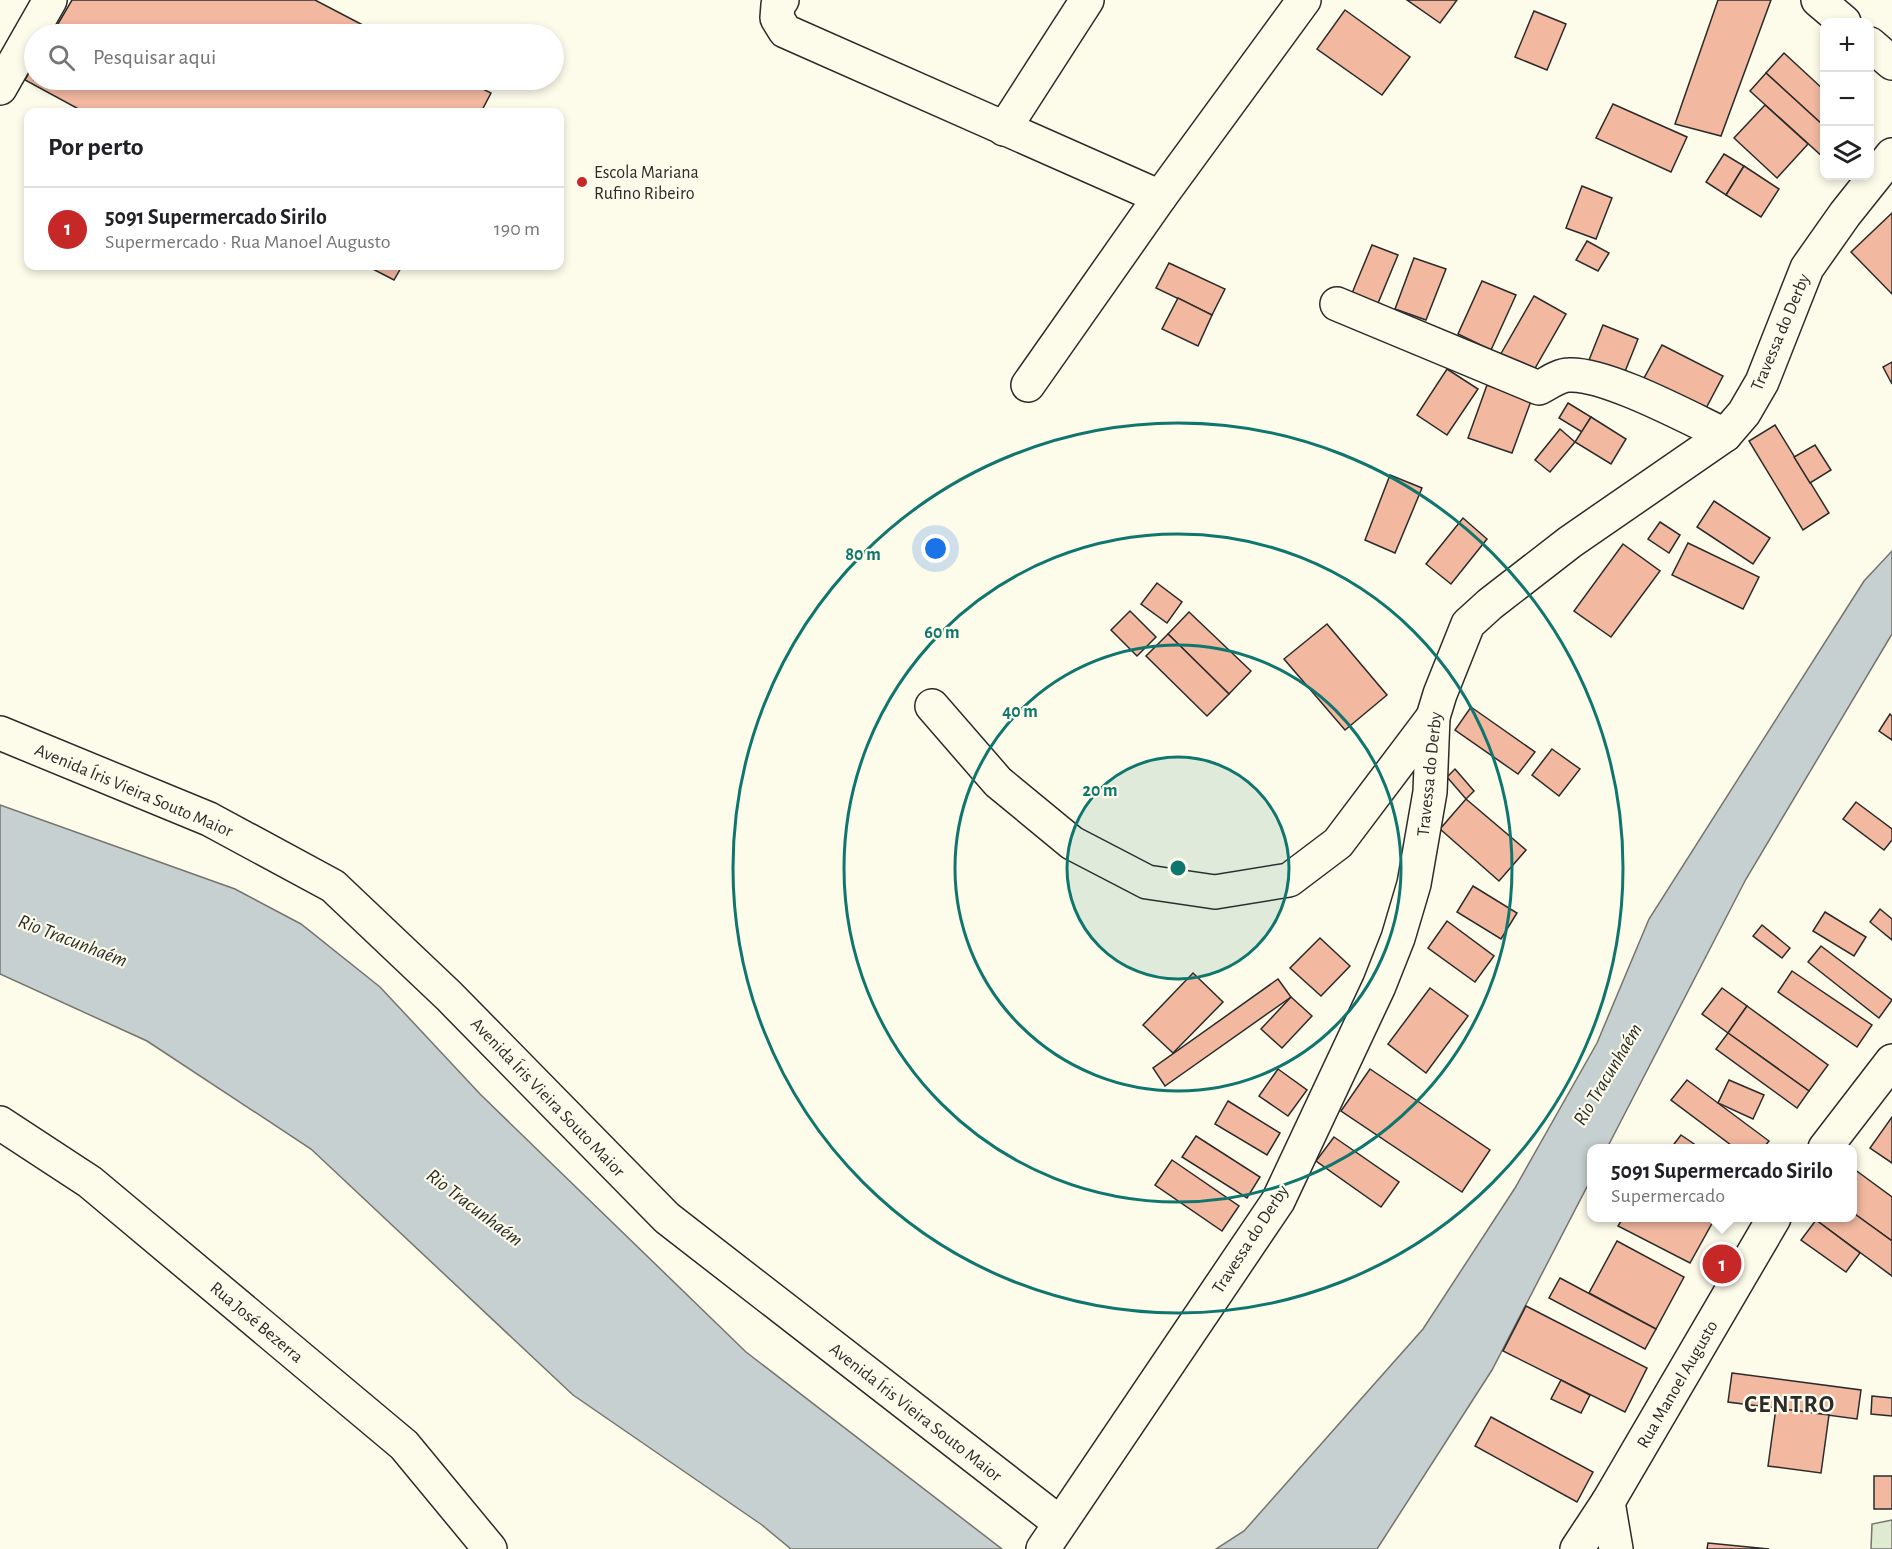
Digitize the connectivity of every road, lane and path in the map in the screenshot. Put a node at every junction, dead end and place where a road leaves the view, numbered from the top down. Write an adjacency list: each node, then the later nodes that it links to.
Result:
1 (50, 0): 7 (street)
2 (782, 0): 12 (street)
3 (1087, 0): 12 (street)
4 (1304, 0): 14 (street)
5 (1818, 0): 6 (street)
6 (1839, 18)
7 (36, 24)
8 (24, 46): 11 (street)
9 (1874, 48): 10 (street)
10 (1892, 63)
11 (0, 88)
12 (1004, 129): 14 (street)
13 (1892, 155): 17 (street, Travessa do Derby)
14 (1160, 197): 16 (street)
15 (1337, 304): 17 (street)
16 (1028, 386)
17 (1725, 435): 19 (street, Travessa do Derby)
18 (932, 706): 19 (street)
19 (1433, 717): 26 (street, Travessa do Derby)
20 (0, 733): 26 (street, Avenida Íris Vieira Souto Maior)
21 (1892, 1061): 23 (street)
22 (0, 1123): 27 (street, Rua José Bezerra)
23 (1829, 1144)
24 (1772, 1222): 25 (street, Rua Manoel Augusto)
25 (1608, 1502): 28 (street, Rua Manoel Augusto); 29 (street)
26 (1051, 1536)
27 (490, 1549)
28 (1577, 1549)
29 (1616, 1549)

